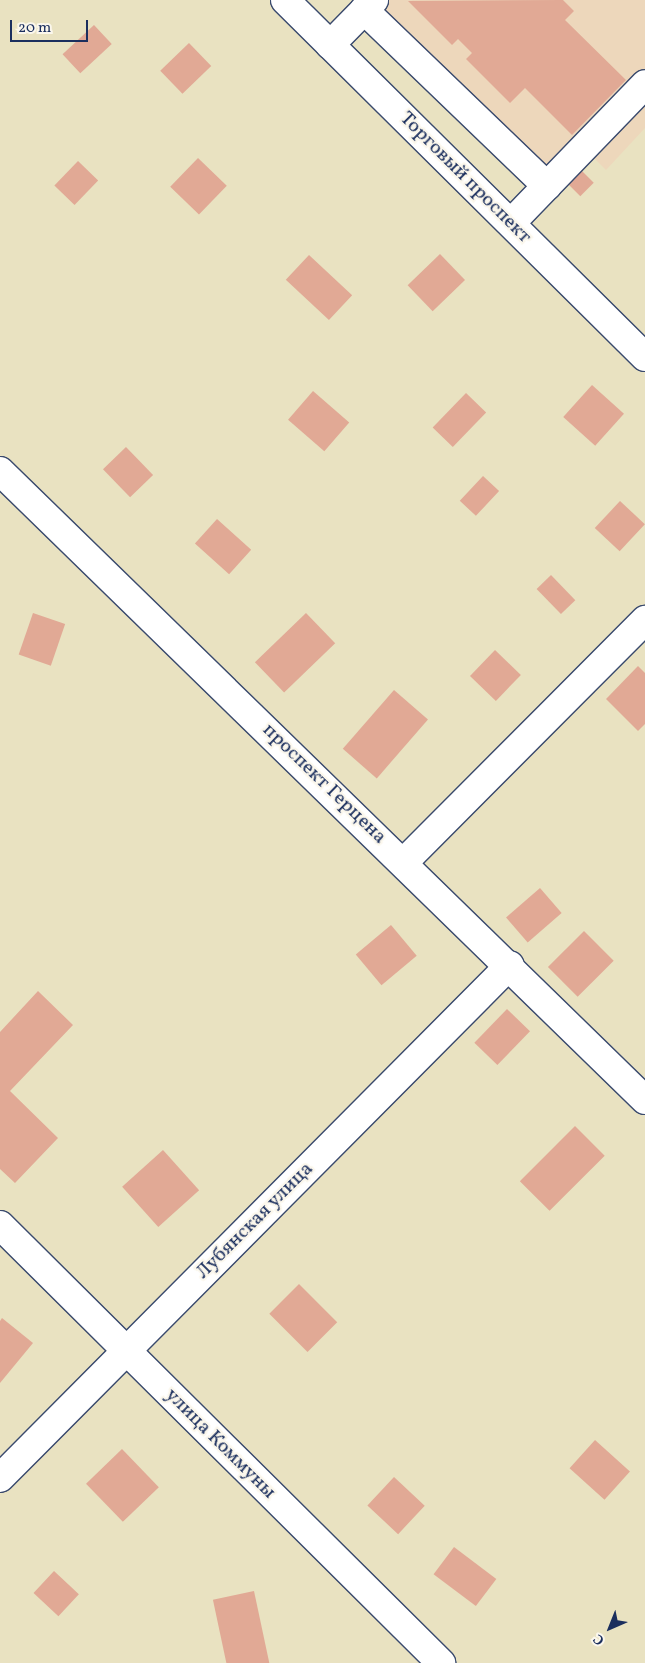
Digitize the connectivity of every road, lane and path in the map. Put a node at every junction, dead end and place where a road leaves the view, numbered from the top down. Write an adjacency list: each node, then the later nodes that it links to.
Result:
1 (285, 0): 3 (street, Торговый проспект)
2 (369, 5): 3 (street); 5 (street)
3 (330, 44): 6 (street, Торговый проспект)
4 (645, 84): 5 (street)
5 (546, 186): 6 (street)
6 (511, 223): 7 (street, Торговый проспект)
7 (645, 357)
8 (0, 471): 10 (street, проспект Герцена)
9 (645, 620): 10 (street)
10 (404, 862): 11 (street, проспект Герцена)
11 (510, 965): 12 (street, проспект Герцена); 14 (street, Лубянская улица)
12 (645, 1100)
13 (0, 1225): 14 (street, улица Коммуны)
14 (126, 1351): 15 (street, Лубянская улица); 16 (street, улица Коммуны)
15 (0, 1478)
16 (441, 1663)

